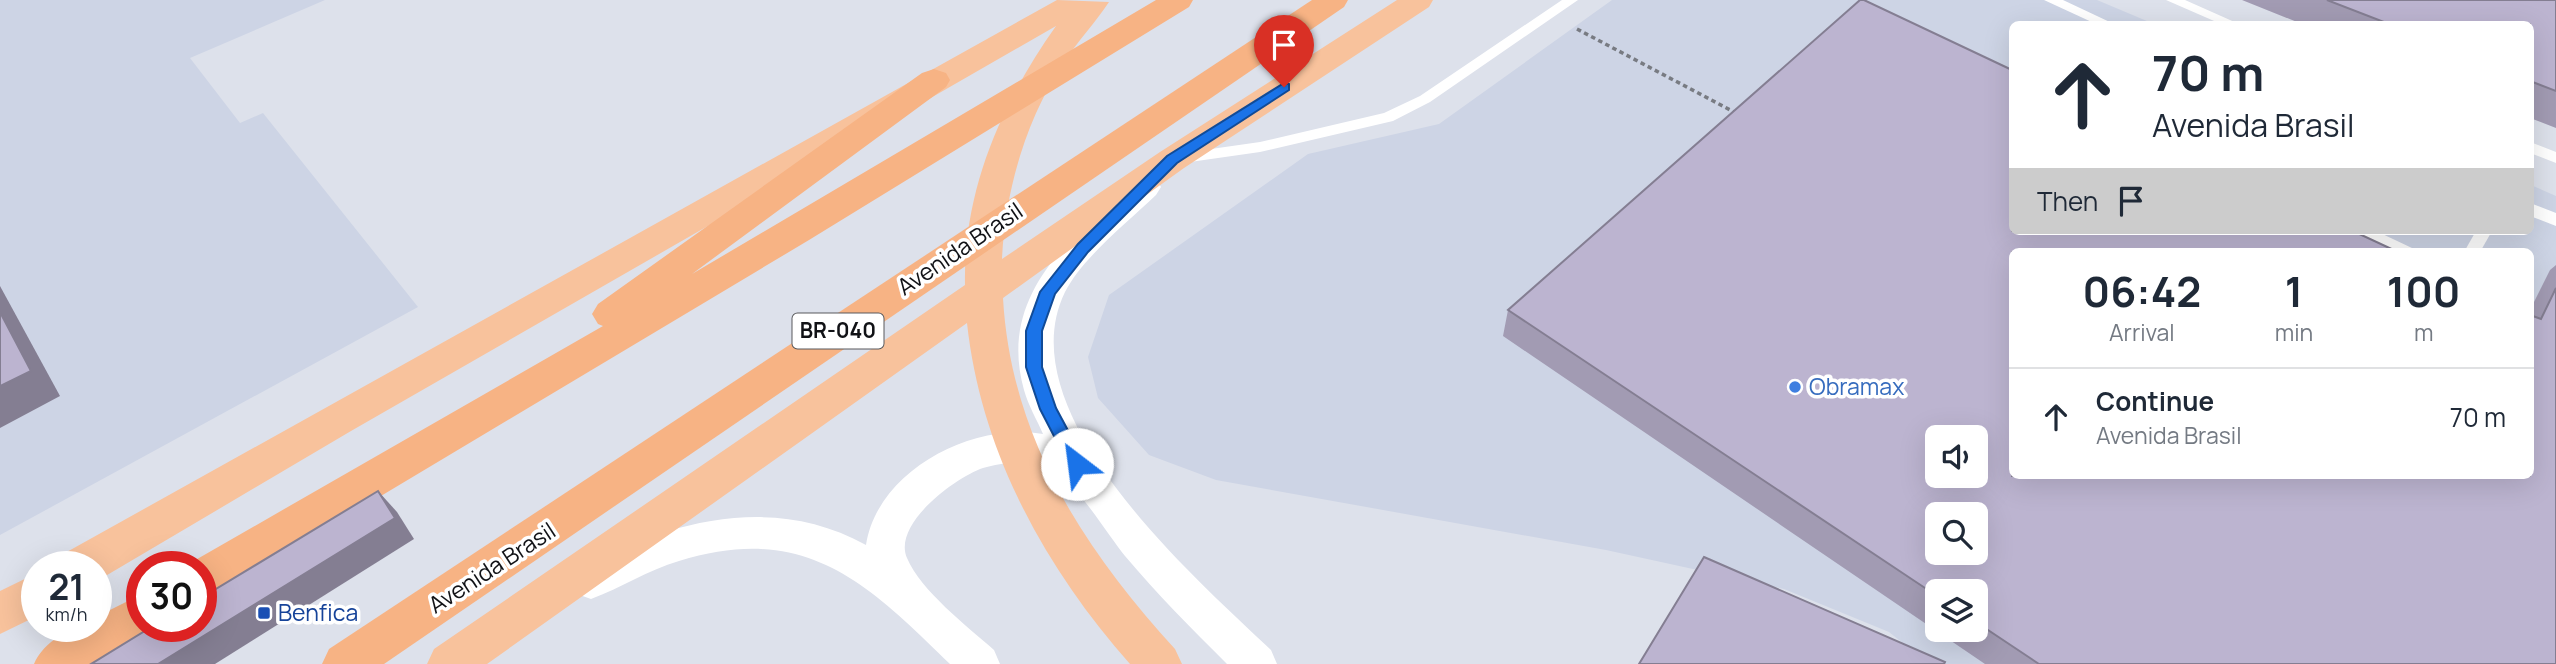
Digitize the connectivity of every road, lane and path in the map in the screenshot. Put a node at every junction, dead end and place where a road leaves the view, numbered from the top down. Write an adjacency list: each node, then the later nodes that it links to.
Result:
1 (1080, 0): 12 (highway)
2 (1095, 0): 35 (highway)
3 (1178, 0): 21 (highway)
4 (1333, 0): 32 (highway, Avenida Brasil / BR-040)
5 (1418, 0): 16 (highway, Avenida Brasil)
6 (1571, 0): 9 (lane)
7 (2051, 0): 10 (lane)
8 (2173, 0): 11 (lane)
9 (1549, 15): 13 (path); 16 (lane)
10 (2100, 21)
11 (2225, 21)
12 (934, 80): 21 (highway); 23 (highway)
13 (1741, 116)
14 (2534, 150): 15 (lane)
15 (2556, 158)
16 (1172, 160): 22 (street); 30 (highway, Avenida Brasil)
17 (2534, 211): 18 (lane)
18 (2556, 220)
19 (2370, 235): 20 (lane)
20 (2397, 248)
21 (425, 449): 24 (highway)
22 (1077, 464): 27 (street); 29 (street)
23 (109, 551)
24 (217, 571)
25 (21, 602): 26 (highway)
26 (0, 614)
27 (925, 614): 30 (street); 34 (street)
28 (126, 623): 31 (highway)
29 (1215, 624): 36 (street); 37 (lane)
30 (488, 639): 33 (highway, Avenida Brasil)
31 (57, 664)
32 (345, 664)
33 (450, 664)
34 (979, 664)
35 (1159, 664)
36 (1256, 664)
37 (1262, 664)

